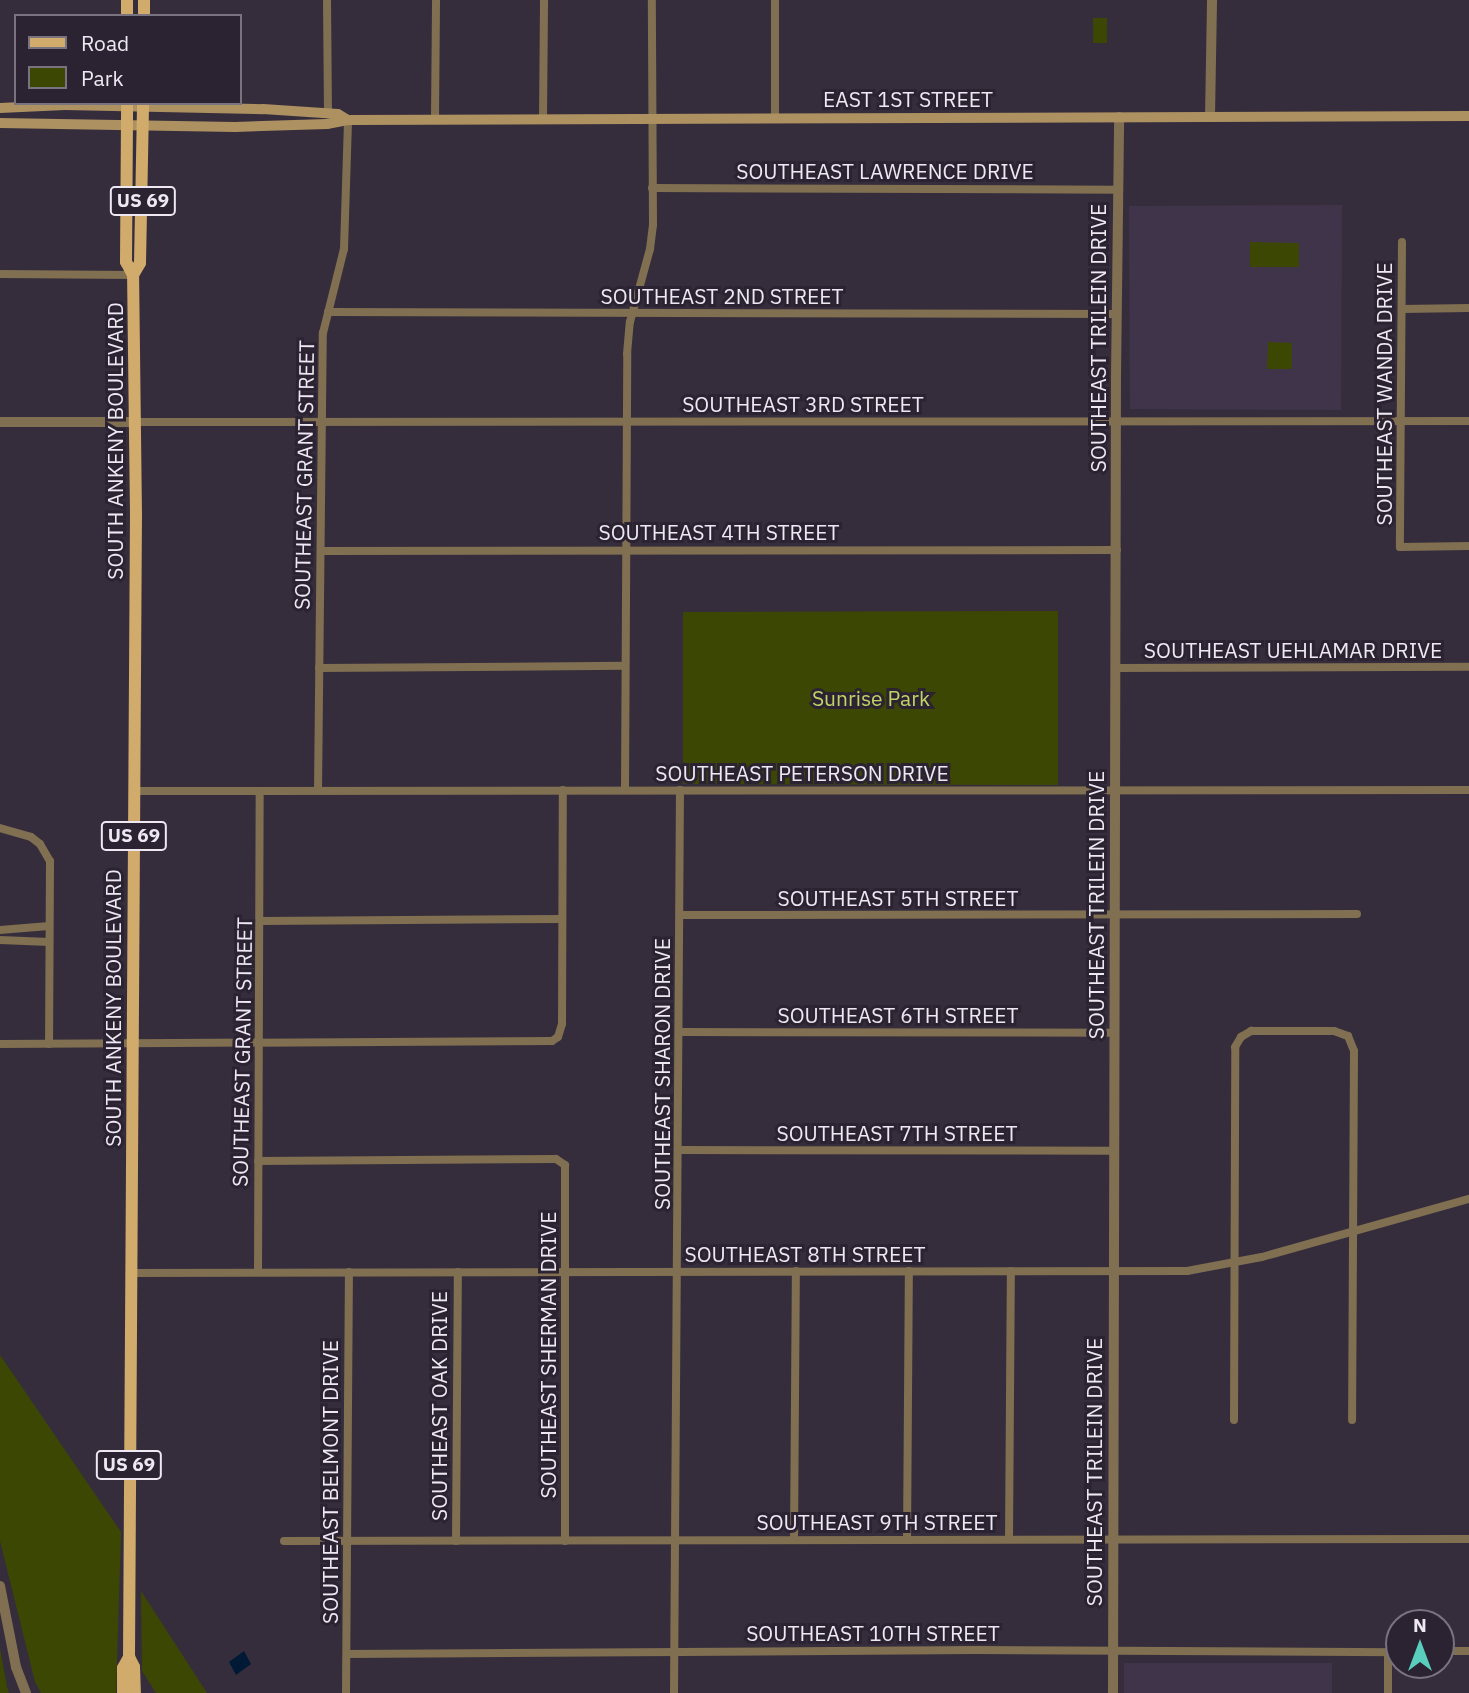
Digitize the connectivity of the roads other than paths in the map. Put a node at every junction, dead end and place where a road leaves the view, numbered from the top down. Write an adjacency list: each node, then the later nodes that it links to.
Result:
1 (327, 0): 9 (street)
2 (436, 0): 14 (street)
3 (544, 0): 15 (street)
4 (652, 0): 16 (street)
5 (775, 0): 13 (street)
6 (1212, 0): 12 (street)
7 (0, 108): 8 (main road)
8 (135, 113): 9 (main road, EAST 1ST STREET); 17 (main road, EAST 1ST STREET); 18 (main road); 23 (main road, SOUTH ANKENY BOULEVARD / US 69)
9 (328, 113): 17 (main road, EAST 1ST STREET)
10 (1469, 116): 12 (main road, EAST 1ST STREET)
11 (1119, 117): 12 (main road, EAST 1ST STREET); 13 (main road, EAST 1ST STREET); 20 (street, SOUTHEAST TRILEIN DRIVE)
12 (1210, 117)
13 (775, 118): 16 (main road, EAST 1ST STREET)
14 (435, 119): 15 (main road, EAST 1ST STREET); 17 (main road, EAST 1ST STREET)
15 (544, 119): 16 (main road, EAST 1ST STREET)
16 (652, 119): 19 (street)
17 (348, 120): 26 (street, SOUTHEAST GRANT STREET)
18 (0, 123)
19 (652, 188): 20 (street, SOUTHEAST LAWRENCE DRIVE); 27 (street)
20 (1118, 190): 28 (street, SOUTHEAST TRILEIN DRIVE)
21 (1402, 242): 25 (street, SOUTHEAST WANDA DRIVE)
22 (0, 274): 23 (street)
23 (133, 275): 32 (main road, SOUTH ANKENY BOULEVARD / US 69)
24 (1469, 308): 25 (street)
25 (1402, 309): 34 (street, SOUTHEAST WANDA DRIVE)
26 (328, 312): 27 (street, SOUTHEAST 2ND STREET); 33 (street, SOUTHEAST GRANT STREET)
27 (633, 312): 28 (street, SOUTHEAST 2ND STREET); 29 (street)
28 (1117, 314): 35 (street, SOUTHEAST TRILEIN DRIVE)
29 (627, 421): 33 (street, SOUTHEAST 3RD STREET); 35 (street, SOUTHEAST 3RD STREET); 37 (street)
30 (1469, 421): 34 (street, SOUTHEAST 3RD STREET)
31 (0, 422): 32 (street)
32 (136, 422): 33 (street, SOUTHEAST 3RD STREET); 48 (main road, SOUTH ANKENY BOULEVARD / US 69)
33 (322, 422): 39 (street, SOUTHEAST GRANT STREET)
34 (1401, 422): 35 (street, SOUTHEAST 3RD STREET); 36 (street, SOUTHEAST WANDA DRIVE)
35 (1116, 423): 38 (street, SOUTHEAST TRILEIN DRIVE)
36 (1469, 546)
37 (625, 549): 38 (street, SOUTHEAST 4TH STREET); 39 (street, SOUTHEAST 4TH STREET); 40 (street)
38 (1117, 550): 43 (street, SOUTHEAST TRILEIN DRIVE)
39 (321, 551): 42 (street, SOUTHEAST GRANT STREET)
40 (625, 666): 42 (street); 45 (street)
41 (1469, 667): 43 (street, SOUTHEAST UEHLAMAR DRIVE)
42 (319, 668): 50 (street, SOUTHEAST GRANT STREET)
43 (1116, 668): 51 (street, SOUTHEAST TRILEIN DRIVE)
44 (563, 790): 45 (street, SOUTHEAST PETERSON DRIVE); 50 (street, SOUTHEAST PETERSON DRIVE); 56 (street)
45 (625, 790): 46 (street, SOUTHEAST PETERSON DRIVE)
46 (680, 790): 51 (street, SOUTHEAST PETERSON DRIVE); 54 (street, SOUTHEAST SHARON DRIVE)
47 (1469, 790): 51 (street, SOUTHEAST PETERSON DRIVE)
48 (134, 791): 49 (street, SOUTHEAST PETERSON DRIVE); 64 (main road, SOUTH ANKENY BOULEVARD / US 69)
49 (260, 791): 50 (street, SOUTHEAST PETERSON DRIVE); 57 (street, SOUTHEAST GRANT STREET)
50 (318, 791)
51 (1116, 791): 55 (street, SOUTHEAST TRILEIN DRIVE)
52 (0, 828): 58 (street)
53 (1357, 914): 55 (street, SOUTHEAST 5TH STREET)
54 (680, 915): 55 (street, SOUTHEAST 5TH STREET); 62 (street, SOUTHEAST SHARON DRIVE)
55 (1116, 915): 63 (street, SOUTHEAST TRILEIN DRIVE)
56 (562, 919): 57 (street); 67 (street)
57 (261, 920): 67 (street, SOUTHEAST GRANT STREET)
58 (49, 926): 59 (street); 61 (street)
59 (0, 930)
60 (0, 940): 61 (street)
61 (49, 942): 66 (street)
62 (680, 1032): 63 (street, SOUTHEAST 6TH STREET); 68 (street, SOUTHEAST SHARON DRIVE)
63 (1115, 1033): 69 (street, SOUTHEAST TRILEIN DRIVE)
64 (132, 1043): 66 (street); 67 (street); 83 (main road, SOUTH ANKENY BOULEVARD / US 69)
65 (0, 1044): 66 (street)
66 (48, 1044)
67 (261, 1044): 70 (street, SOUTHEAST GRANT STREET)
68 (680, 1150): 69 (street, SOUTHEAST 7TH STREET); 74 (street, SOUTHEAST SHARON DRIVE)
69 (1115, 1151): 78 (street, SOUTHEAST TRILEIN DRIVE)
70 (258, 1161): 79 (street, SOUTHEAST GRANT STREET); 82 (street, SOUTHEAST SHERMAN DRIVE)
71 (1469, 1199): 72 (street, SOUTHEAST 8TH STREET)
72 (1354, 1231): 73 (street, SOUTHEAST 8TH STREET); 73 (street); 85 (street)
73 (1234, 1264): 78 (street, SOUTHEAST 8TH STREET); 84 (street)
74 (679, 1271): 75 (street, SOUTHEAST 8TH STREET); 82 (street, SOUTHEAST 8TH STREET); 94 (street, SOUTHEAST SHARON DRIVE)
75 (796, 1271): 76 (street, SOUTHEAST 8TH STREET); 89 (street)
76 (909, 1271): 77 (street, SOUTHEAST 8TH STREET); 90 (street)
77 (1011, 1271): 78 (street, SOUTHEAST 8TH STREET); 87 (street)
78 (1114, 1271): 86 (street, SOUTHEAST TRILEIN DRIVE)
79 (258, 1272): 80 (street, SOUTHEAST 8TH STREET); 83 (street, SOUTHEAST 8TH STREET)
80 (349, 1272): 81 (street, SOUTHEAST 8TH STREET); 95 (street, SOUTHEAST BELMONT DRIVE)
81 (458, 1272): 82 (street, SOUTHEAST 8TH STREET); 92 (street, SOUTHEAST OAK DRIVE)
82 (566, 1272): 93 (street, SOUTHEAST SHERMAN DRIVE)
83 (131, 1273): 101 (main road, SOUTH ANKENY BOULEVARD / US 69)
84 (1234, 1420)
85 (1352, 1420)
86 (1113, 1538): 87 (street, SOUTHEAST 9TH STREET); 88 (street, SOUTHEAST 9TH STREET); 98 (street, SOUTHEAST TRILEIN DRIVE)
87 (1009, 1539): 90 (street, SOUTHEAST 9TH STREET)
88 (1469, 1539)
89 (794, 1540): 90 (street, SOUTHEAST 9TH STREET); 94 (street, SOUTHEAST 9TH STREET)
90 (907, 1540)
91 (284, 1541): 95 (street, SOUTHEAST 9TH STREET)
92 (456, 1541): 93 (street, SOUTHEAST 9TH STREET); 95 (street, SOUTHEAST 9TH STREET)
93 (565, 1541): 94 (street, SOUTHEAST 9TH STREET)
94 (675, 1541): 97 (street, SOUTHEAST SHARON DRIVE)
95 (347, 1542): 100 (street, SOUTHEAST BELMONT DRIVE)
96 (0, 1586): 102 (street)
97 (675, 1651): 98 (street, SOUTHEAST 10TH STREET); 100 (street, SOUTHEAST 10TH STREET); 106 (street, SOUTHEAST SHARON DRIVE)
98 (1113, 1651): 99 (street, SOUTHEAST 10TH STREET); 107 (street, SOUTHEAST TRILEIN DRIVE)
99 (1385, 1652)
100 (347, 1654): 105 (street, SOUTHEAST BELMONT DRIVE)
101 (129, 1657): 103 (main road, SOUTH ANKENY BOULEVARD / US 69); 104 (main road, SOUTH ANKENY BOULEVARD / US 69)
102 (26, 1693)
103 (123, 1693)
104 (135, 1693)
105 (346, 1693)
106 (674, 1693)
107 (1113, 1693)

